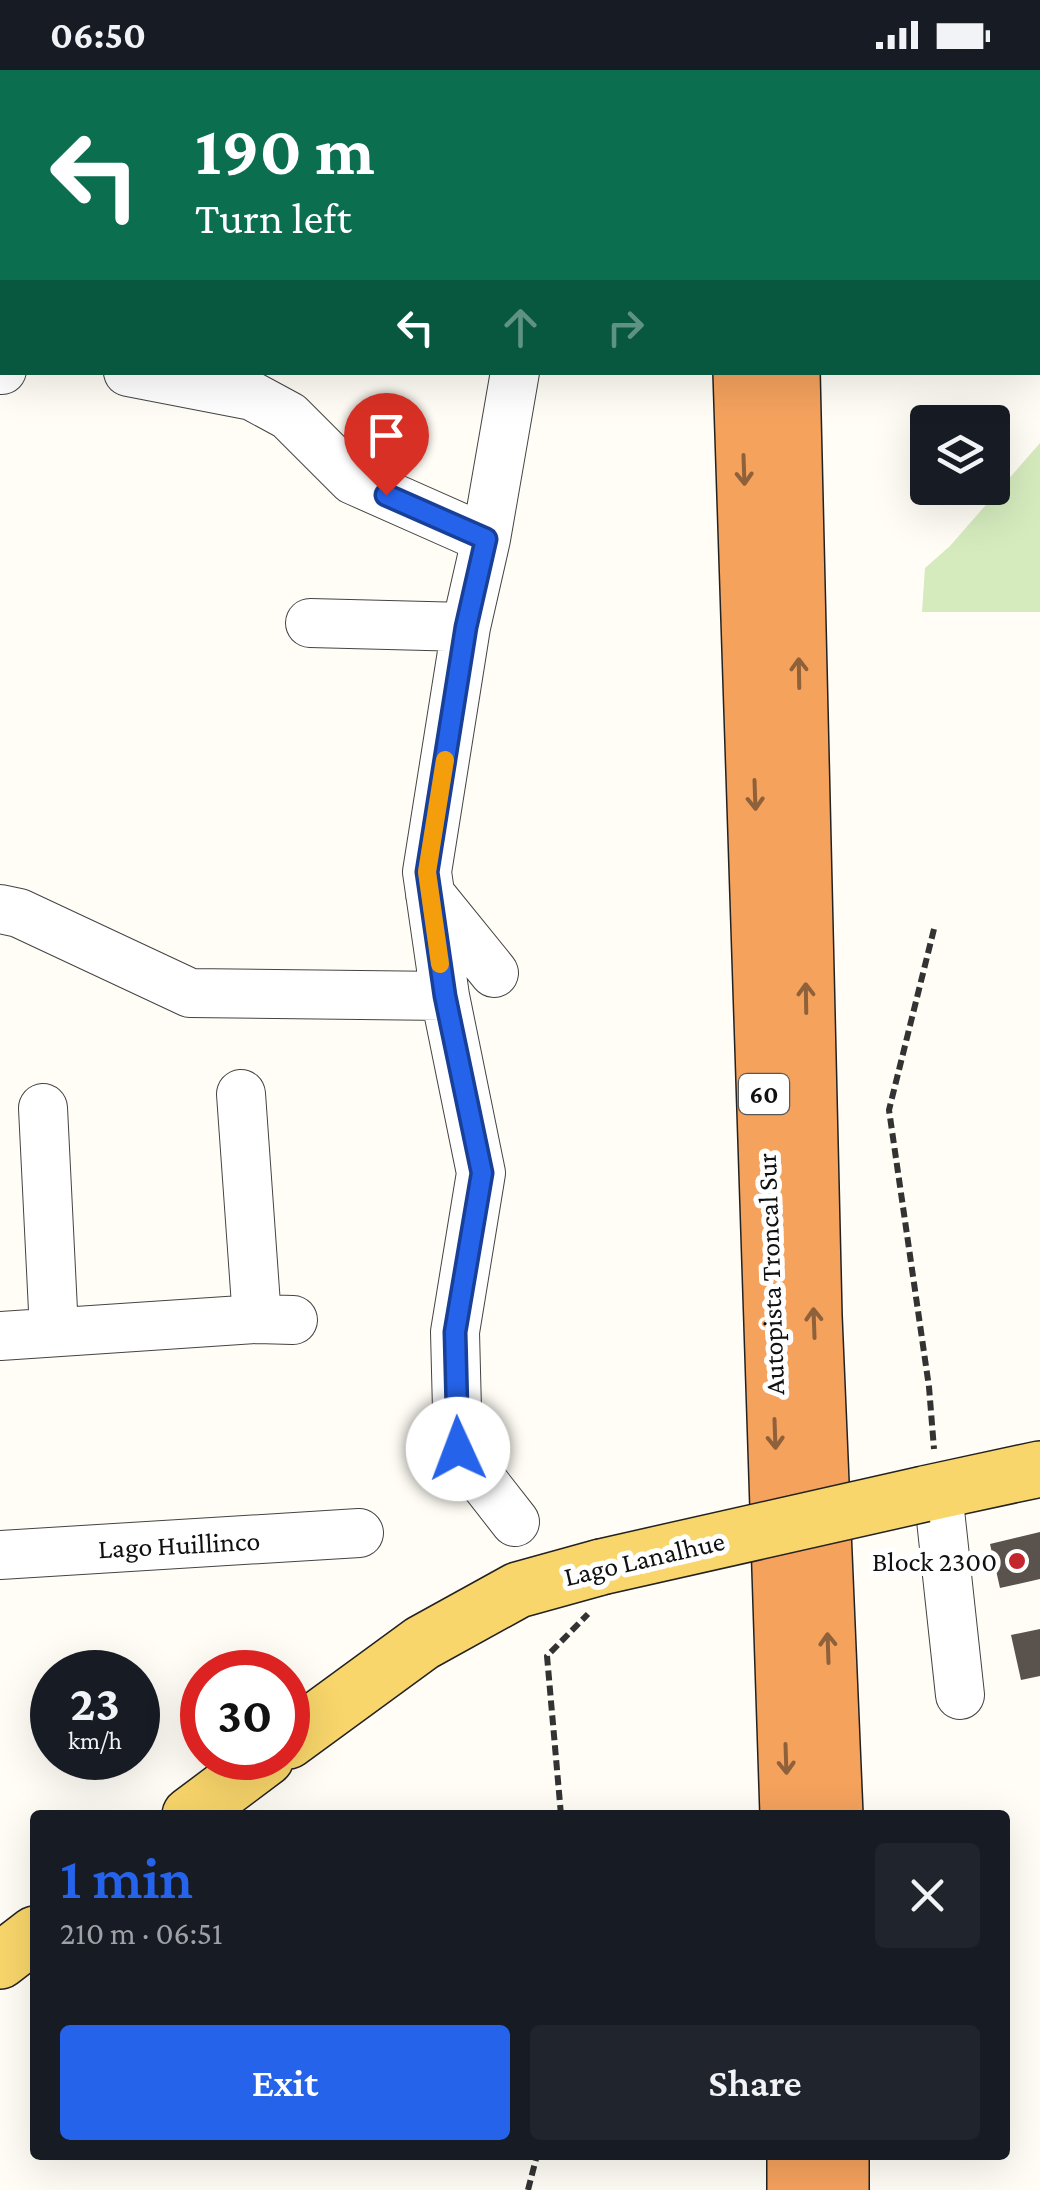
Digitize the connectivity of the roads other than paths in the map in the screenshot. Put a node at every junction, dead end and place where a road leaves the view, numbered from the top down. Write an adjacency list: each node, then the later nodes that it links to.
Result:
1 (144, 375): 5 (street)
2 (513, 375): 5 (street)
3 (741, 375): 25 (highway, Autopista Troncal Sur / 60, one-way to 25)
4 (792, 375): 26 (highway, Autopista Troncal Sur / 60, one-way to 4)
5 (486, 539): 7 (street)
6 (310, 623): 7 (street)
7 (466, 627): 8 (street)
8 (430, 894): 10 (street); 11 (street)
9 (0, 909): 11 (street)
10 (494, 973)
11 (445, 996): 18 (street)
12 (242, 1094): 14 (street)
13 (43, 1108): 14 (street)
14 (54, 1331): 15 (street)
15 (0, 1336)
16 (1040, 1469): 17 (main road, Lago Lanalhue)
17 (931, 1493): 21 (street); 22 (main road, Lago Lanalhue, bridge)
18 (516, 1522)
19 (359, 1533): 20 (street, Lago Huillinco)
20 (0, 1555)
21 (960, 1695)
22 (310, 1726)
23 (237, 1780): 24 (main road)
24 (197, 1810)
25 (788, 1810)
26 (835, 1810)
27 (30, 1938): 28 (main road)
28 (0, 1961)
29 (795, 2160): 31 (highway)
30 (841, 2160): 32 (highway)
31 (796, 2190)
32 (841, 2190)

